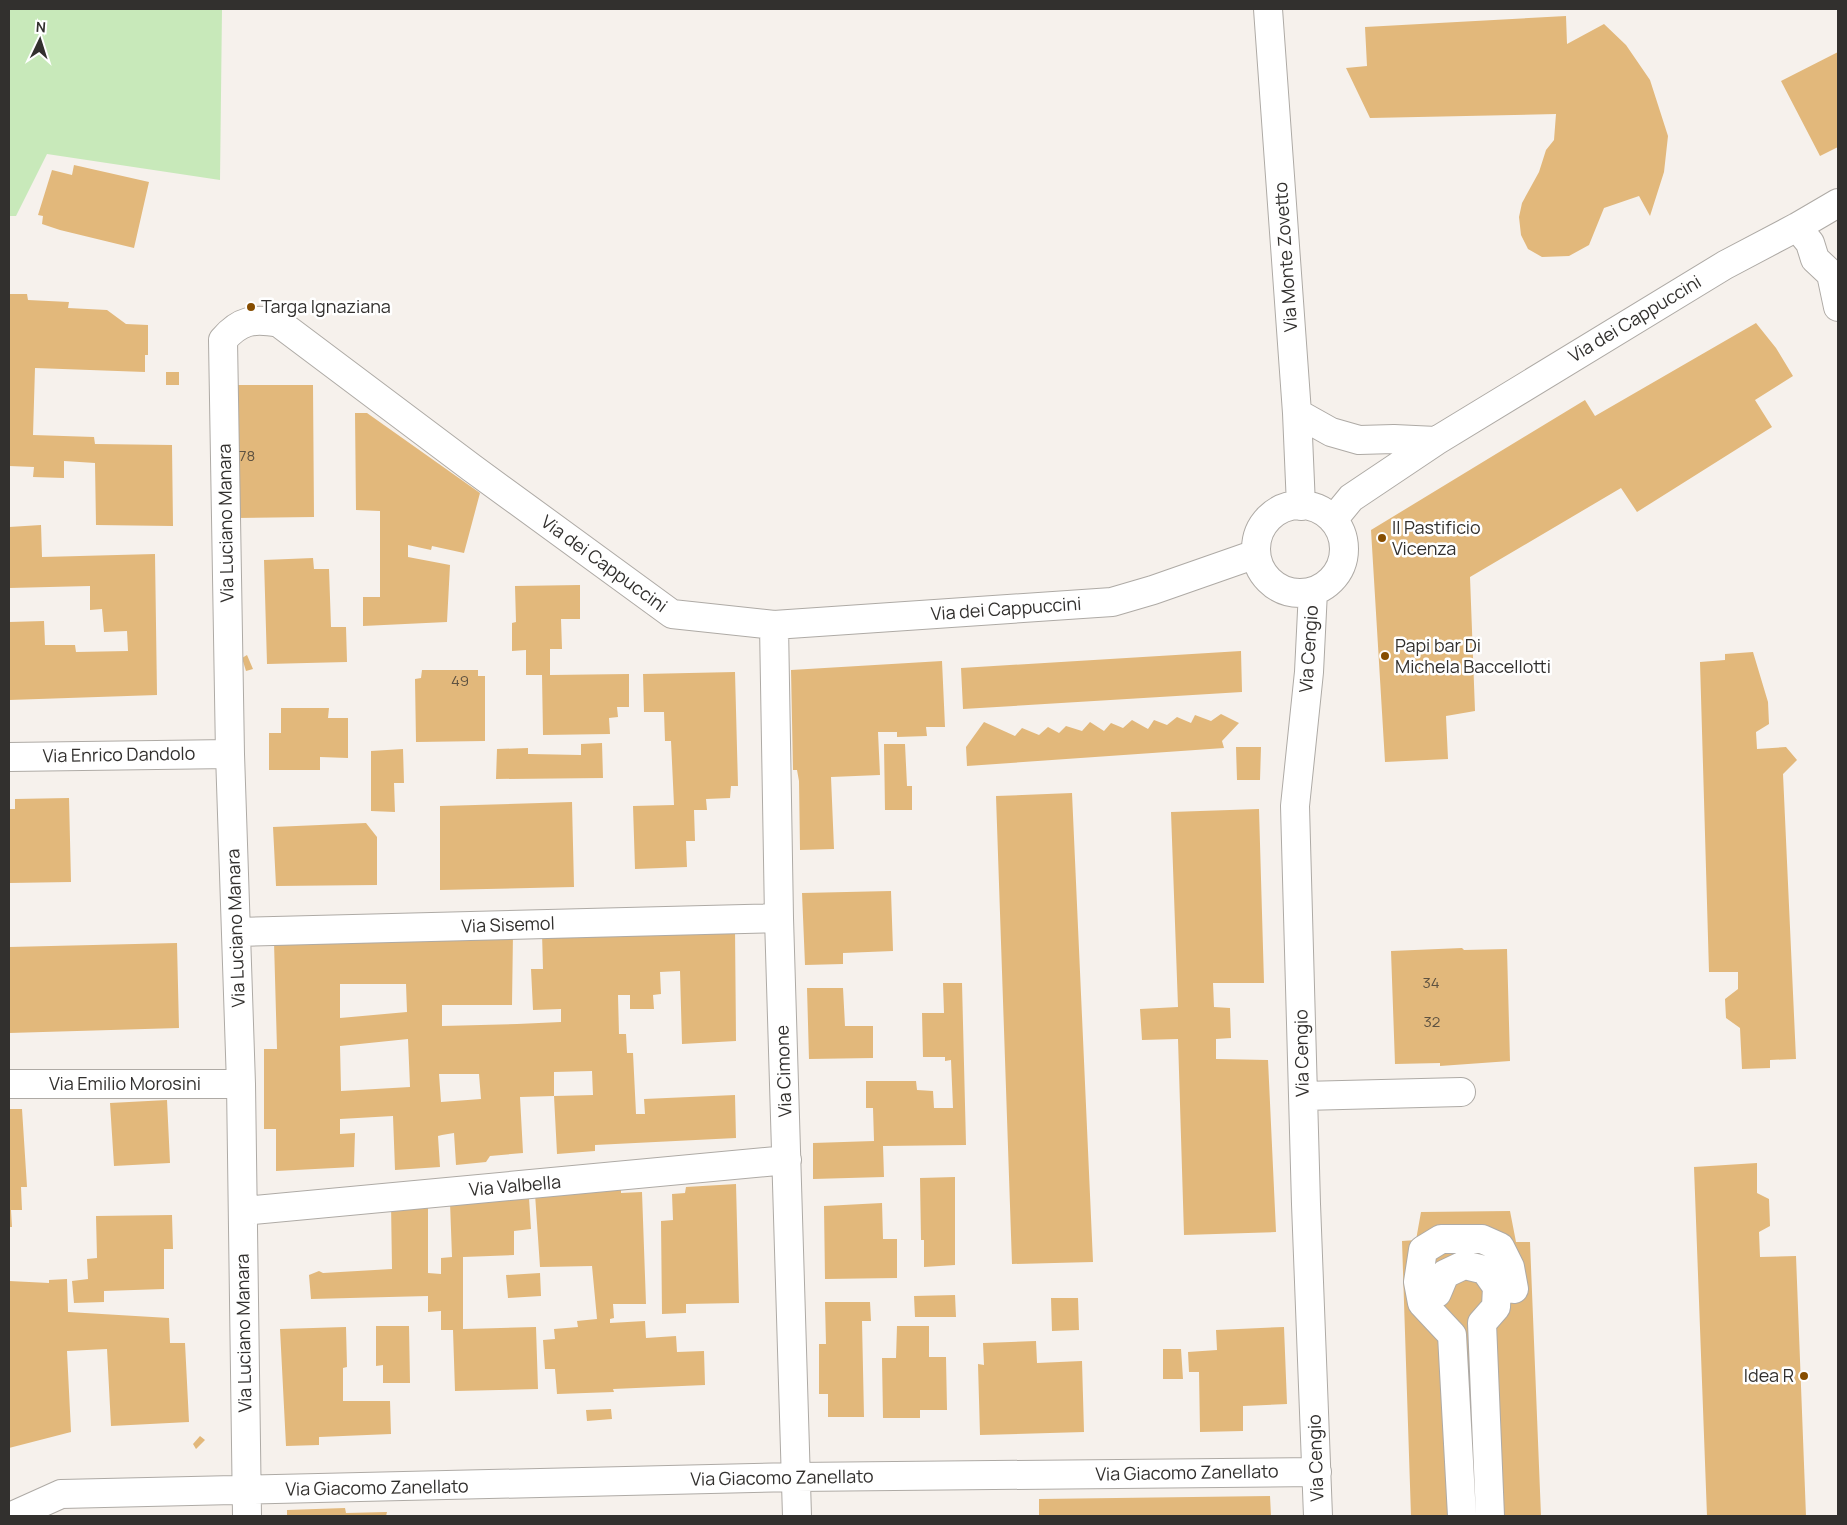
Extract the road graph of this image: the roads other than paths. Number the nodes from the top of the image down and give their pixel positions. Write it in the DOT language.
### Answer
graph roads {
  1 [pos="1268,9"];
  2 [pos="1838,203"];
  3 [pos="1796,227"];
  4 [pos="1838,307"];
  5 [pos="223,340"];
  6 [pos="1297,413"];
  7 [pos="1436,441"];
  8 [pos="1301,506"];
  9 [pos="1333,520"];
  10 [pos="1256,554"];
  11 [pos="1313,591"];
  12 [pos="774,626"];
  13 [pos="230,754"];
  14 [pos="9,757"];
  15 [pos="779,918"];
  16 [pos="237,932"];
  17 [pos="9,1084"];
  18 [pos="241,1084"];
  19 [pos="1461,1092"];
  20 [pos="1303,1096"];
  21 [pos="787,1160"];
  22 [pos="243,1211"];
  23 [pos="1514,1289"];
  24 [pos="1437,1294"];
  25 [pos="1317,1472"];
  26 [pos="796,1477"];
  27 [pos="246,1504"];
  28 [pos="12,1516"];
  29 [pos="796,1516"];
  30 [pos="1318,1516"];
  31 [pos="1462,1516"];
  32 [pos="1490,1516"];
  1 -- 6 [label="street, Via Monte Zovetto"];
  2 -- 3 [label="street, Via dei Cappuccini"];
  3 -- 4 [label="street"];
  3 -- 7 [label="street, Via dei Cappuccini"];
  5 -- 12 [label="street, Via dei Cappuccini"];
  5 -- 13 [label="street, Via Luciano Manara"];
  6 -- 7 [label="street"];
  6 -- 8 [label="street, Via Monte Zovetto"];
  7 -- 9 [label="street, Via dei Cappuccini"];
  8 -- 9 [label="street"];
  8 -- 10 [label="street"];
  9 -- 11 [label="street"];
  10 -- 11 [label="street"];
  10 -- 12 [label="street, Via dei Cappuccini"];
  11 -- 20 [label="street, Via Cengio"];
  12 -- 15 [label="street, Via Cimone"];
  13 -- 14 [label="street, Via Enrico Dandolo"];
  13 -- 16 [label="street, Via Luciano Manara"];
  15 -- 16 [label="street, Via Sisemol"];
  15 -- 21 [label="street, Via Cimone"];
  16 -- 18 [label="street, Via Luciano Manara"];
  17 -- 18 [label="street, Via Emilio Morosini"];
  18 -- 22 [label="street, Via Luciano Manara"];
  19 -- 20 [label="street"];
  20 -- 25 [label="street, Via Cengio"];
  21 -- 22 [label="street, Via Valbella"];
  21 -- 26 [label="street, Via Cimone"];
  22 -- 27 [label="street, Via Luciano Manara"];
  23 -- 31 [label="street"];
  24 -- 32 [label="street"];
  25 -- 26 [label="street, Via Giacomo Zanellato"];
  25 -- 30 [label="street, Via Cengio"];
  26 -- 27 [label="street, Via Giacomo Zanellato"];
  26 -- 29 [label="street, Via Cimone"];
  27 -- 28 [label="street, Via Giacomo Zanellato"];
}
